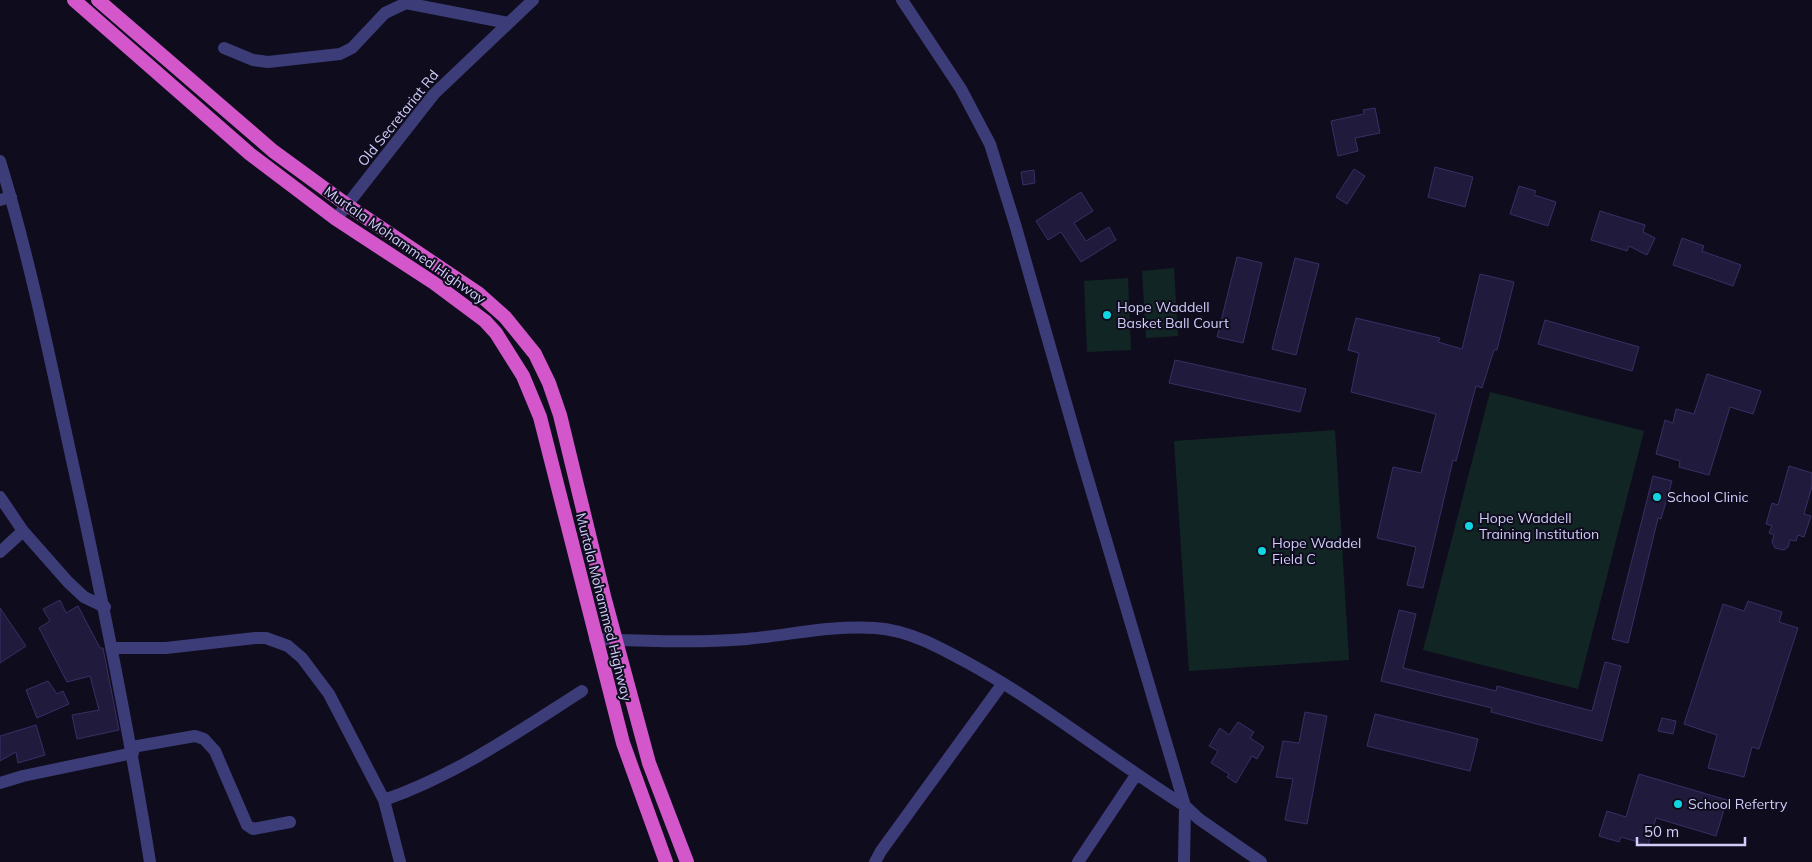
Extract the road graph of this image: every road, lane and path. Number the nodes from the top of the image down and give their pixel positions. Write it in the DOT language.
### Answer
graph roads {
  1 [pos="74,0"];
  2 [pos="98,0"];
  3 [pos="533,0"];
  4 [pos="902,0"];
  5 [pos="508,23"];
  6 [pos="224,48"];
  7 [pos="0,161"];
  8 [pos="5,199"];
  9 [pos="347,205"];
  10 [pos="336,219"];
  11 [pos="0,497"];
  12 [pos="23,531"];
  13 [pos="0,552"];
  14 [pos="105,606"];
  15 [pos="595,639"];
  16 [pos="616,640"];
  17 [pos="113,648"];
  18 [pos="1003,683"];
  19 [pos="582,691"];
  20 [pos="132,750"];
  21 [pos="1136,776"];
  22 [pos="0,783"];
  23 [pos="384,800"];
  24 [pos="1185,806"];
  25 [pos="290,822"];
  26 [pos="150,862"];
  27 [pos="400,862"];
  28 [pos="666,862"];
  29 [pos="688,862"];
  30 [pos="875,862"];
  31 [pos="1078,862"];
  32 [pos="1184,862"];
  33 [pos="1261,862"];
  1 -- 10 [label="highway, Murtala Mohammed Highway"];
  2 -- 9 [label="highway, Murtala Mohammed Highway"];
  3 -- 5 [label="street, Old Secretariat Rd"];
  4 -- 24 [label="street"];
  5 -- 6 [label="street"];
  5 -- 9 [label="street, Old Secretariat Rd"];
  7 -- 8 [label="street"];
  8 -- 14 [label="street"];
  9 -- 10 [label="street, Old Secretariat Rd"];
  9 -- 16 [label="highway, Murtala Mohammed Highway"];
  10 -- 15 [label="highway, Murtala Mohammed Highway"];
  11 -- 12 [label="street"];
  12 -- 13 [label="street"];
  12 -- 14 [label="street"];
  14 -- 17 [label="street"];
  15 -- 16 [label="street"];
  15 -- 28 [label="highway, Murtala Mohammed Highway"];
  16 -- 18 [label="street"];
  16 -- 29 [label="highway, Murtala Mohammed Highway"];
  17 -- 20 [label="street"];
  17 -- 23 [label="street"];
  18 -- 21 [label="street"];
  18 -- 30 [label="street"];
  19 -- 23 [label="street"];
  20 -- 22 [label="street"];
  20 -- 25 [label="street"];
  20 -- 26 [label="street"];
  21 -- 24 [label="street"];
  21 -- 31 [label="street"];
  23 -- 27 [label="street"];
  24 -- 32 [label="street"];
  24 -- 33 [label="street"];
}
